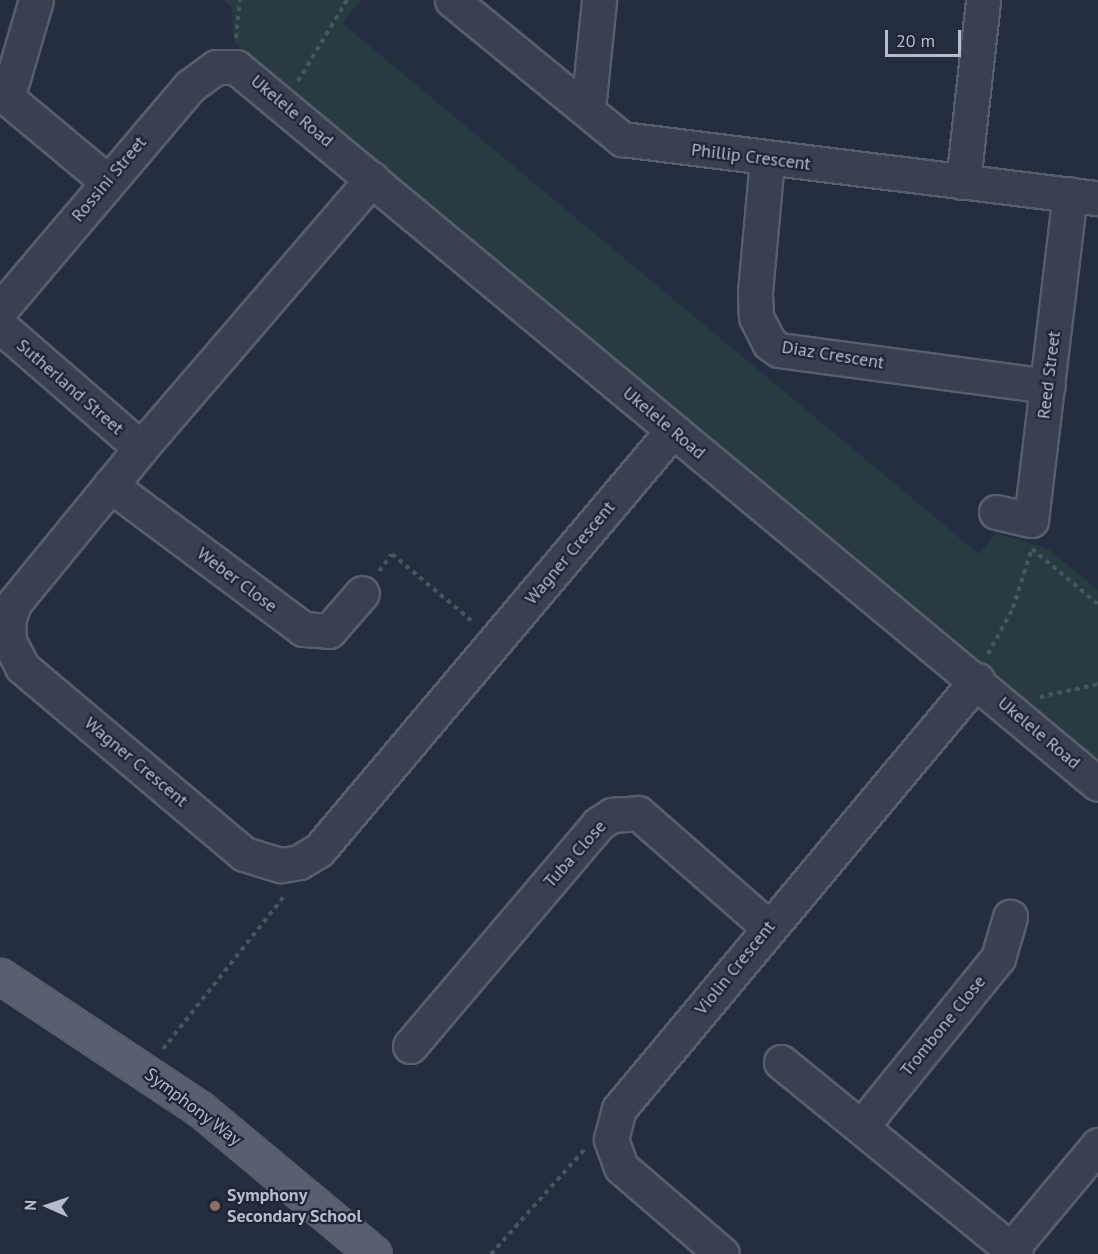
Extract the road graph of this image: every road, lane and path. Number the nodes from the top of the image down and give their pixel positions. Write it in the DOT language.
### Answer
graph roads {
  1 [pos="36,0"];
  2 [pos="240,0"];
  3 [pos="347,0"];
  4 [pos="452,0"];
  5 [pos="599,0"];
  6 [pos="982,0"];
  7 [pos="230,65"];
  8 [pos="4,94"];
  9 [pos="288,107"];
  10 [pos="588,109"];
  11 [pos="767,160"];
  12 [pos="372,179"];
  13 [pos="106,181"];
  14 [pos="963,182"];
  15 [pos="1084,196"];
  16 [pos="0,310"];
  17 [pos="0,326"];
  18 [pos="1048,386"];
  19 [pos="673,430"];
  20 [pos="141,448"];
  21 [pos="110,486"];
  22 [pos="996,512"];
  23 [pos="1032,534"];
  24 [pos="362,592"];
  25 [pos="1098,604"];
  26 [pos="495,643"];
  27 [pos="977,680"];
  28 [pos="1098,684"];
  29 [pos="1021,719"];
  30 [pos="1098,784"];
  31 [pos="290,890"];
  32 [pos="1010,917"];
  33 [pos="768,927"];
  34 [pos="0,976"];
  35 [pos="411,1046"];
  36 [pos="164,1049"];
  37 [pos="782,1062"];
  38 [pos="861,1126"];
  39 [pos="588,1144"];
  40 [pos="1098,1145"];
  41 [pos="1011,1252"];
  42 [pos="374,1254"];
  43 [pos="490,1254"];
  44 [pos="722,1254"];
  1 -- 8 [label="street"];
  2 -- 7 [label="path"];
  3 -- 9 [label="path"];
  4 -- 10 [label="street, Phillip Crescent"];
  5 -- 10 [label="street"];
  6 -- 14 [label="street"];
  7 -- 9 [label="street, Ukelele Road"];
  7 -- 13 [label="street, Rossini Street"];
  8 -- 13 [label="street"];
  9 -- 12 [label="street, Ukelele Road"];
  10 -- 11 [label="street, Phillip Crescent"];
  11 -- 14 [label="street, Phillip Crescent"];
  11 -- 18 [label="street, Diaz Crescent"];
  12 -- 19 [label="street, Ukelele Road"];
  12 -- 20 [label="street, Wagner Crescent"];
  13 -- 16 [label="street, Rossini Street"];
  14 -- 15 [label="street, Phillip Crescent"];
  15 -- 18 [label="street, Reed Street"];
  17 -- 20 [label="street, Sutherland Street"];
  18 -- 23 [label="street, Reed Street"];
  19 -- 26 [label="street, Wagner Crescent"];
  19 -- 27 [label="street, Ukelele Road"];
  20 -- 21 [label="street, Wagner Crescent"];
  21 -- 24 [label="street, Weber Close"];
  21 -- 26 [label="street, Wagner Crescent"];
  22 -- 23 [label="street"];
  23 -- 25 [label="path"];
  23 -- 27 [label="path"];
  24 -- 26 [label="path"];
  27 -- 29 [label="street, Ukelele Road"];
  27 -- 33 [label="street, Violin Crescent"];
  28 -- 29 [label="path"];
  29 -- 30 [label="street, Ukelele Road"];
  31 -- 36 [label="path"];
  32 -- 38 [label="street, Trombone Close"];
  33 -- 35 [label="street, Tuba Close"];
  33 -- 44 [label="street, Violin Crescent"];
  34 -- 42 [label="main road, Symphony Way"];
  37 -- 38 [label="street"];
  38 -- 41 [label="street"];
  39 -- 43 [label="path"];
  40 -- 41 [label="street"];
}
